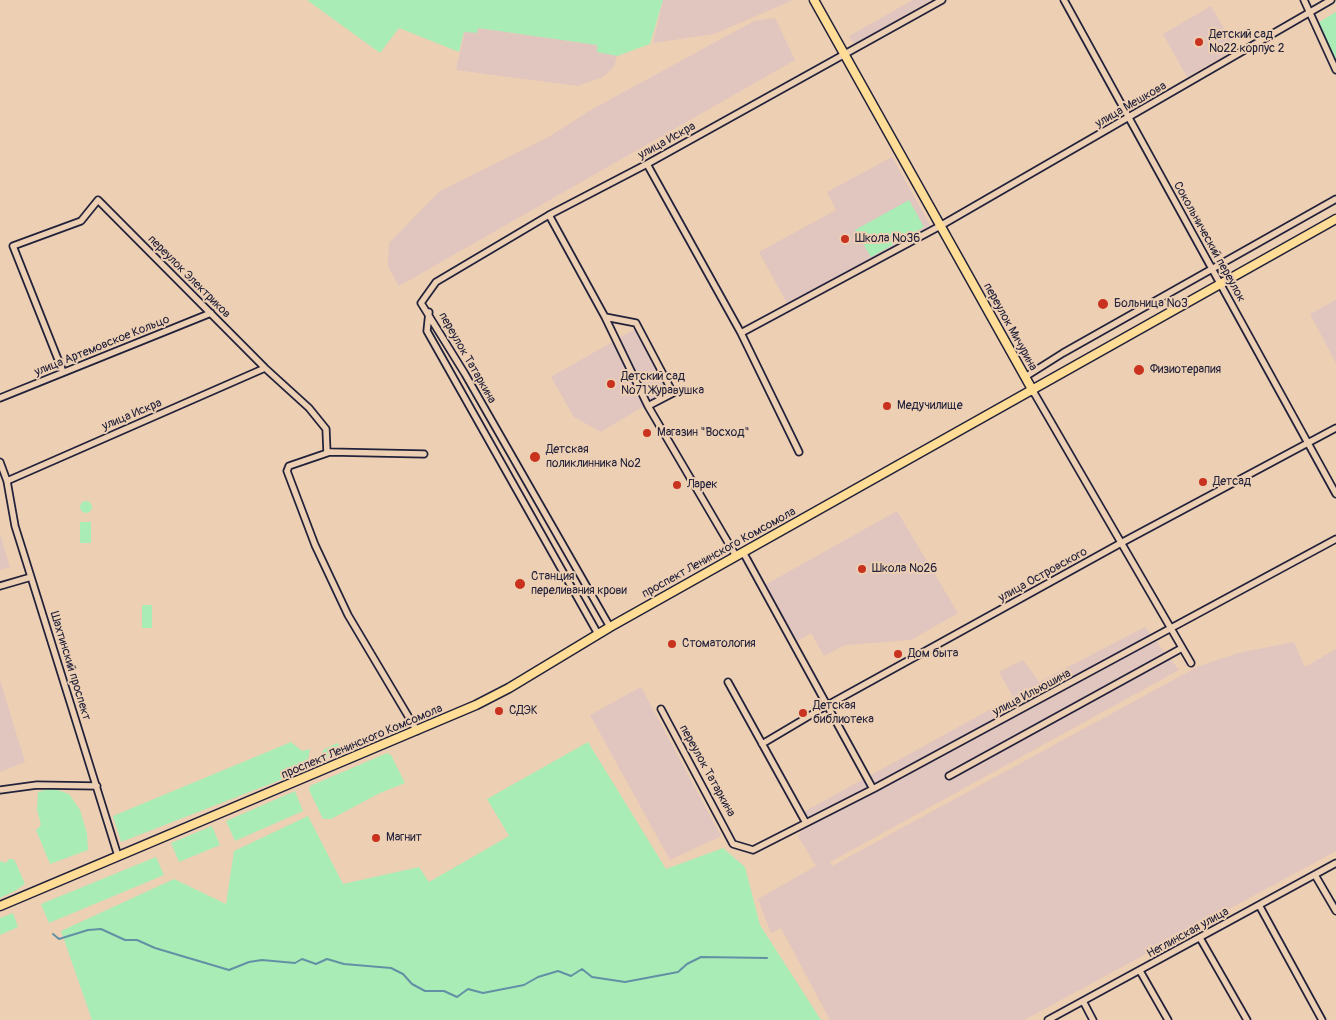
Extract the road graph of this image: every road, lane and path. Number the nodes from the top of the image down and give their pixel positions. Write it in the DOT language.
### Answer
graph roads {
  1 [pos="814,0"];
  2 [pos="942,0"];
  3 [pos="1064,0"];
  4 [pos="1304,0"];
  5 [pos="1331,0"];
  6 [pos="1311,12"];
  7 [pos="844,53"];
  8 [pos="1336,70"];
  9 [pos="1130,118"];
  10 [pos="647,164"];
  11 [pos="1336,198"];
  12 [pos="549,215"];
  13 [pos="1336,219"];
  14 [pos="940,226"];
  15 [pos="1212,270"];
  16 [pos="1220,285"];
  17 [pos="428,312"];
  18 [pos="211,313"];
  19 [pos="605,317"];
  20 [pos="741,333"];
  21 [pos="265,368"];
  22 [pos="63,372"];
  23 [pos="1025,377"];
  24 [pos="1033,391"];
  25 [pos="0,398"];
  26 [pos="648,406"];
  27 [pos="1336,428"];
  28 [pos="1308,444"];
  29 [pos="799,452"];
  30 [pos="327,453"];
  31 [pos="424,454"];
  32 [pos="0,462"];
  33 [pos="7,481"];
  34 [pos="1336,494"];
  35 [pos="1336,539"];
  36 [pos="1122,543"];
  37 [pos="740,554"];
  38 [pos="31,577"];
  39 [pos="0,586"];
  40 [pos="610,628"];
  41 [pos="1172,629"];
  42 [pos="598,634"];
  43 [pos="1182,648"];
  44 [pos="1191,663"];
  45 [pos="728,682"];
  46 [pos="826,706"];
  47 [pos="661,709"];
  48 [pos="417,731"];
  49 [pos="762,744"];
  50 [pos="949,776"];
  51 [pos="96,786"];
  52 [pos="873,789"];
  53 [pos="0,790"];
  54 [pos="806,823"];
  55 [pos="733,844"];
  56 [pos="118,856"];
  57 [pos="1336,863"];
  58 [pos="1315,875"];
  59 [pos="1259,905"];
  60 [pos="0,906"];
  61 [pos="1336,911"];
  62 [pos="1200,938"];
  63 [pos="1140,971"];
  64 [pos="1083,1001"];
  65 [pos="1048,1020"];
  66 [pos="1093,1020"];
  67 [pos="1168,1020"];
  68 [pos="1247,1020"];
  69 [pos="1322,1020"];
  1 -- 7 [label="main road, переулок Мичурина"];
  2 -- 7 [label="street, улица Искра"];
  3 -- 9 [label="street, Сокольнический переулок"];
  4 -- 6 [label="street"];
  5 -- 6 [label="street, улица Мешкова"];
  6 -- 8 [label="street"];
  6 -- 9 [label="street, улица Мешкова"];
  7 -- 10 [label="street, улица Искра"];
  7 -- 14 [label="main road, переулок Мичурина"];
  9 -- 14 [label="street, улица Мешкова"];
  9 -- 15 [label="street, Сокольнический переулок"];
  10 -- 12 [label="street, улица Искра"];
  10 -- 20 [label="street"];
  11 -- 15 [label="street"];
  12 -- 17 [label="street, улица Искра"];
  12 -- 19 [label="street"];
  13 -- 16 [label="main road, проспект Ленинского Комсомола"];
  14 -- 20 [label="street, улица Мешкова"];
  14 -- 23 [label="main road, переулок Мичурина"];
  15 -- 16 [label="street, Сокольнический переулок"];
  15 -- 23 [label="street"];
  16 -- 24 [label="main road, проспект Ленинского Комсомола"];
  16 -- 28 [label="street, Сокольнический переулок"];
  17 -- 40 [label="street, переулок Татаркина"];
  17 -- 42 [label="street, переулок Татаркина"];
  18 -- 21 [label="street, переулок Электриков"];
  18 -- 22 [label="street, улица Артемовское Кольцо"];
  18 -- 22 [label="street, переулок Электриков"];
  19 -- 26 [label="street"];
  19 -- 26 [label="street"];
  20 -- 29 [label="street"];
  21 -- 30 [label="street, переулок Электриков"];
  21 -- 33 [label="street, улица Искра"];
  22 -- 25 [label="street, улица Артемовское Кольцо"];
  23 -- 24 [label="main road, переулок Мичурина"];
  24 -- 36 [label="street, переулок Мичурина"];
  24 -- 37 [label="main road, проспект Ленинского Комсомола"];
  26 -- 37 [label="street"];
  27 -- 28 [label="street, улица Островского"];
  28 -- 34 [label="street, Сокольнический переулок"];
  28 -- 36 [label="street, улица Островского"];
  30 -- 31 [label="street"];
  30 -- 48 [label="street"];
  32 -- 33 [label="street, Шахтинский проспект"];
  33 -- 38 [label="street, Шахтинский проспект"];
  35 -- 41 [label="street, улица Ильюшина"];
  36 -- 41 [label="street, переулок Мичурина"];
  36 -- 46 [label="street, улица Островского"];
  37 -- 40 [label="main road, проспект Ленинского Комсомола"];
  37 -- 46 [label="street"];
  38 -- 39 [label="street"];
  38 -- 51 [label="street, Шахтинский проспект"];
  40 -- 42 [label="main road, проспект Ленинского Комсомола"];
  41 -- 43 [label="street, переулок Мичурина"];
  41 -- 52 [label="street, улица Ильюшина"];
  42 -- 48 [label="main road, проспект Ленинского Комсомола"];
  43 -- 44 [label="street, переулок Мичурина"];
  43 -- 50 [label="street"];
  45 -- 49 [label="street"];
  46 -- 49 [label="street, улица Островского"];
  46 -- 52 [label="street"];
  47 -- 55 [label="street, переулок Татаркина"];
  48 -- 56 [label="main road, проспект Ленинского Комсомола"];
  49 -- 54 [label="street"];
  51 -- 53 [label="street"];
  51 -- 56 [label="street, Шахтинский проспект"];
  52 -- 54 [label="street, улица Ильюшина"];
  54 -- 55 [label="street, улица Ильюшина"];
  56 -- 60 [label="main road, проспект Ленинского Комсомола"];
  57 -- 58 [label="street, Неглинская улица"];
  58 -- 59 [label="street, Неглинская улица"];
  58 -- 61 [label="street"];
  59 -- 62 [label="street, Неглинская улица"];
  59 -- 69 [label="street"];
  62 -- 63 [label="street, Неглинская улица"];
  62 -- 68 [label="street"];
  63 -- 64 [label="street, Неглинская улица"];
  63 -- 67 [label="street"];
  64 -- 65 [label="street, Неглинская улица"];
  64 -- 66 [label="street"];
}
